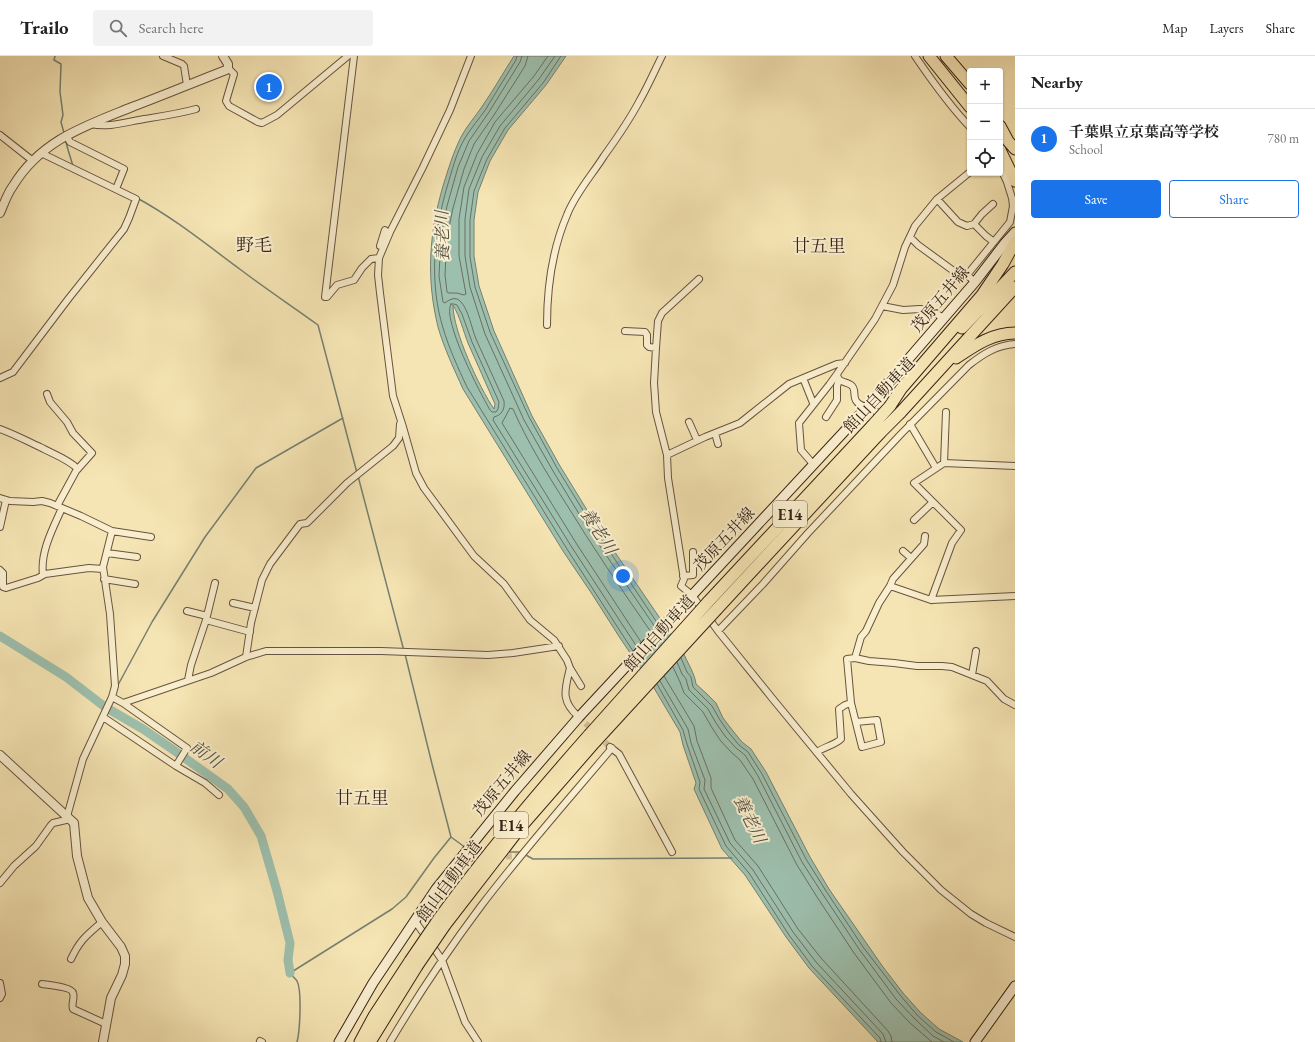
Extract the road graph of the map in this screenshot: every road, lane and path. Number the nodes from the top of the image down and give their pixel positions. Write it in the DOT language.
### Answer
graph roads {
  1 [pos="163,56"];
  2 [pos="223,56"];
  3 [pos="348,56"];
  4 [pos="354,56"];
  5 [pos="470,56"];
  6 [pos="662,56"];
  7 [pos="915,56"];
  8 [pos="929,56"];
  9 [pos="946,56"];
  10 [pos="228,68"];
  11 [pos="967,80"];
  12 [pos="187,85"];
  13 [pos="968,104"];
  14 [pos="196,109"];
  15 [pos="90,124"];
  16 [pos="967,124"];
  17 [pos="1003,127"];
  18 [pos="1003,131"];
  19 [pos="0,135"];
  20 [pos="66,135"];
  21 [pos="1015,137"];
  22 [pos="1003,143"];
  23 [pos="1015,149"];
  24 [pos="41,153"];
  25 [pos="1003,156"];
  26 [pos="604,157"];
  27 [pos="1015,157"];
  28 [pos="611,160"];
  29 [pos="33,161"];
  30 [pos="967,174"];
  31 [pos="1003,174"];
  32 [pos="1015,181"];
  33 [pos="116,188"];
  34 [pos="937,199"];
  35 [pos="993,204"];
  36 [pos="0,213"];
  37 [pos="974,224"];
  38 [pos="385,230"];
  39 [pos="1015,232"];
  40 [pos="910,237"];
  41 [pos="994,242"];
  42 [pos="1015,243"];
  43 [pos="373,258"];
  44 [pos="1015,272"];
  45 [pos="967,275"];
  46 [pos="699,279"];
  47 [pos="975,282"];
  48 [pos="1015,287"];
  49 [pos="882,306"];
  50 [pos="944,318"];
  51 [pos="547,325"];
  52 [pos="625,331"];
  53 [pos="1015,333"];
  54 [pos="1015,344"];
  55 [pos="656,348"];
  56 [pos="946,362"];
  57 [pos="845,363"];
  58 [pos="838,377"];
  59 [pos="0,378"];
  60 [pos="803,378"];
  61 [pos="47,394"];
  62 [pos="814,403"];
  63 [pos="890,406"];
  64 [pos="866,407"];
  65 [pos="946,412"];
  66 [pos="826,417"];
  67 [pos="400,420"];
  68 [pos="689,422"];
  69 [pos="910,424"];
  70 [pos="0,429"];
  71 [pos="876,429"];
  72 [pos="715,433"];
  73 [pos="901,434"];
  74 [pos="696,440"];
  75 [pos="718,444"];
  76 [pos="667,454"];
  77 [pos="944,463"];
  78 [pos="813,464"];
  79 [pos="1015,466"];
  80 [pos="936,468"];
  81 [pos="78,469"];
  82 [pos="3,499"];
  83 [pos="933,502"];
  84 [pos="59,507"];
  85 [pos="914,520"];
  86 [pos="0,527"];
  87 [pos="112,531"];
  88 [pos="925,536"];
  89 [pos="151,537"];
  90 [pos="904,550"];
  91 [pos="693,552"];
  92 [pos="107,553"];
  93 [pos="137,557"];
  94 [pos="912,558"];
  95 [pos="103,568"];
  96 [pos="0,570"];
  97 [pos="43,575"];
  98 [pos="683,576"];
  99 [pos="104,579"];
  100 [pos="215,583"];
  101 [pos="135,584"];
  102 [pos="890,586"];
  103 [pos="692,595"];
  104 [pos="1015,596"];
  105 [pos="931,600"];
  106 [pos="233,603"];
  107 [pos="255,608"];
  108 [pos="187,611"];
  109 [pos="206,618"];
  110 [pos="718,631"];
  111 [pos="250,632"];
  112 [pos="559,646"];
  113 [pos="976,651"];
  114 [pos="246,657"];
  115 [pos="855,658"];
  116 [pos="570,668"];
  117 [pos="972,675"];
  118 [pos="188,680"];
  119 [pos="581,686"];
  120 [pos="112,696"];
  121 [pos="123,703"];
  122 [pos="851,703"];
  123 [pos="1015,705"];
  124 [pos="103,717"];
  125 [pos="578,717"];
  126 [pos="856,722"];
  127 [pos="817,752"];
  128 [pos="0,755"];
  129 [pos="177,764"];
  130 [pos="220,795"];
  131 [pos="67,816"];
  132 [pos="672,852"];
  133 [pos="0,883"];
  134 [pos="415,921"];
  135 [pos="102,922"];
  136 [pos="1015,937"];
  137 [pos="72,959"];
  138 [pos="442,960"];
  139 [pos="413,963"];
  140 [pos="0,983"];
  141 [pos="42,984"];
  142 [pos="1015,986"];
  143 [pos="0,998"];
  144 [pos="106,1024"];
  145 [pos="103,1042"];
  146 [pos="339,1042"];
  147 [pos="360,1042"];
  148 [pos="370,1042"];
  149 [pos="390,1042"];
  150 [pos="478,1042"];
  151 [pos="975,1042"];
  1 -- 12 [label="street"];
  2 -- 10 [label="street"];
  3 -- 10 [label="street"];
  4 -- 43 [label="street"];
  5 -- 43 [label="street"];
  6 -- 26 [label="street"];
  7 -- 16 [label="street"];
  8 -- 13 [label="highway"];
  9 -- 11 [label="highway"];
  10 -- 12 [label="street"];
  12 -- 15 [label="street"];
  14 -- 15 [label="street"];
  15 -- 20 [label="street"];
  17 -- 21 [label="highway"];
  18 -- 23 [label="highway"];
  19 -- 29 [label="street"];
  20 -- 24 [label="street"];
  20 -- 33 [label="street"];
  22 -- 27 [label="highway"];
  24 -- 29 [label="street"];
  24 -- 33 [label="street"];
  25 -- 32 [label="highway"];
  26 -- 28 [label="street"];
  26 -- 51 [label="street"];
  29 -- 36 [label="street"];
  30 -- 34 [label="street"];
  31 -- 41 [label="street"];
  33 -- 59 [label="street"];
  34 -- 37 [label="street"];
  34 -- 40 [label="street"];
  35 -- 37 [label="street"];
  37 -- 41 [label="street"];
  38 -- 43 [label="street"];
  39 -- 47 [label="main road, 茂原五井線"];
  40 -- 45 [label="street"];
  40 -- 49 [label="street"];
  41 -- 45 [label="street"];
  42 -- 63 [label="highway"];
  43 -- 67 [label="street"];
  44 -- 63 [label="highway, 館山自動車道 / E14"];
  45 -- 47 [label="street"];
  46 -- 55 [label="street"];
  47 -- 50 [label="main road, 茂原五井線"];
  48 -- 56 [label="highway, 館山自動車道 / E14"];
  49 -- 50 [label="street"];
  49 -- 57 [label="street"];
  50 -- 64 [label="main road, 茂原五井線"];
  52 -- 55 [label="street"];
  53 -- 56 [label="highway"];
  54 -- 69 [label="street"];
  55 -- 76 [label="street"];
  56 -- 71 [label="highway, 館山自動車道 / E14, bridge"];
  57 -- 58 [label="street"];
  57 -- 60 [label="street"];
  58 -- 62 [label="street"];
  58 -- 64 [label="street"];
  58 -- 66 [label="street"];
  60 -- 62 [label="street"];
  60 -- 72 [label="street"];
  61 -- 81 [label="street"];
  62 -- 78 [label="street"];
  63 -- 71 [label="highway, 館山自動車道 / E14, bridge"];
  64 -- 73 [label="street"];
  64 -- 78 [label="main road, 茂原五井線"];
  65 -- 77 [label="street"];
  67 -- 107 [label="street"];
  67 -- 112 [label="street"];
  68 -- 74 [label="street"];
  69 -- 73 [label="street"];
  69 -- 80 [label="street"];
  70 -- 81 [label="street"];
  71 -- 139 [label="highway, 館山自動車道 / E14, bridge"];
  72 -- 74 [label="street"];
  72 -- 75 [label="street"];
  73 -- 110 [label="street"];
  74 -- 76 [label="street"];
  76 -- 98 [label="street"];
  77 -- 79 [label="street"];
  77 -- 80 [label="street"];
  78 -- 103 [label="main road, 茂原五井線"];
  80 -- 83 [label="street"];
  81 -- 84 [label="street"];
  82 -- 84 [label="street"];
  82 -- 86 [label="street"];
  83 -- 85 [label="street"];
  83 -- 105 [label="street"];
  84 -- 87 [label="street"];
  84 -- 97 [label="street"];
  87 -- 89 [label="street"];
  87 -- 92 [label="street"];
  88 -- 94 [label="street"];
  90 -- 94 [label="street"];
  91 -- 98 [label="street"];
  92 -- 93 [label="street"];
  92 -- 95 [label="street"];
  94 -- 102 [label="street"];
  95 -- 97 [label="street"];
  95 -- 99 [label="street"];
  96 -- 97 [label="street"];
  98 -- 103 [label="street"];
  99 -- 101 [label="street"];
  99 -- 120 [label="street"];
  100 -- 109 [label="street"];
  102 -- 105 [label="street"];
  102 -- 115 [label="street"];
  103 -- 110 [label="street"];
  103 -- 125 [label="main road, 茂原五井線"];
  104 -- 105 [label="street"];
  106 -- 107 [label="street"];
  107 -- 111 [label="street"];
  108 -- 109 [label="street"];
  109 -- 111 [label="street"];
  109 -- 118 [label="street"];
  110 -- 127 [label="street"];
  111 -- 114 [label="street"];
  112 -- 114 [label="street"];
  112 -- 116 [label="street"];
  113 -- 117 [label="street"];
  114 -- 118 [label="street"];
  115 -- 117 [label="street"];
  115 -- 122 [label="street"];
  116 -- 119 [label="street"];
  116 -- 125 [label="street"];
  117 -- 123 [label="street"];
  118 -- 121 [label="street"];
  120 -- 121 [label="street"];
  120 -- 124 [label="street"];
  121 -- 129 [label="street"];
  122 -- 126 [label="street"];
  122 -- 127 [label="street"];
  124 -- 130 [label="street"];
  124 -- 131 [label="street"];
  125 -- 134 [label="main road, 茂原五井線"];
  126 -- 126 [label="street"];
  127 -- 136 [label="street"];
  128 -- 131 [label="street"];
  131 -- 133 [label="street"];
  131 -- 135 [label="street"];
  132 -- 138 [label="street"];
  134 -- 138 [label="street"];
  134 -- 146 [label="main road, 茂原五井線"];
  135 -- 137 [label="street"];
  135 -- 144 [label="street"];
  138 -- 149 [label="street"];
  138 -- 150 [label="street"];
  139 -- 147 [label="highway, 館山自動車道 / E14"];
  139 -- 148 [label="highway, 館山自動車道 / E14"];
  140 -- 143 [label="street"];
  141 -- 144 [label="street"];
  142 -- 151 [label="main road"];
  144 -- 145 [label="street"];
}
